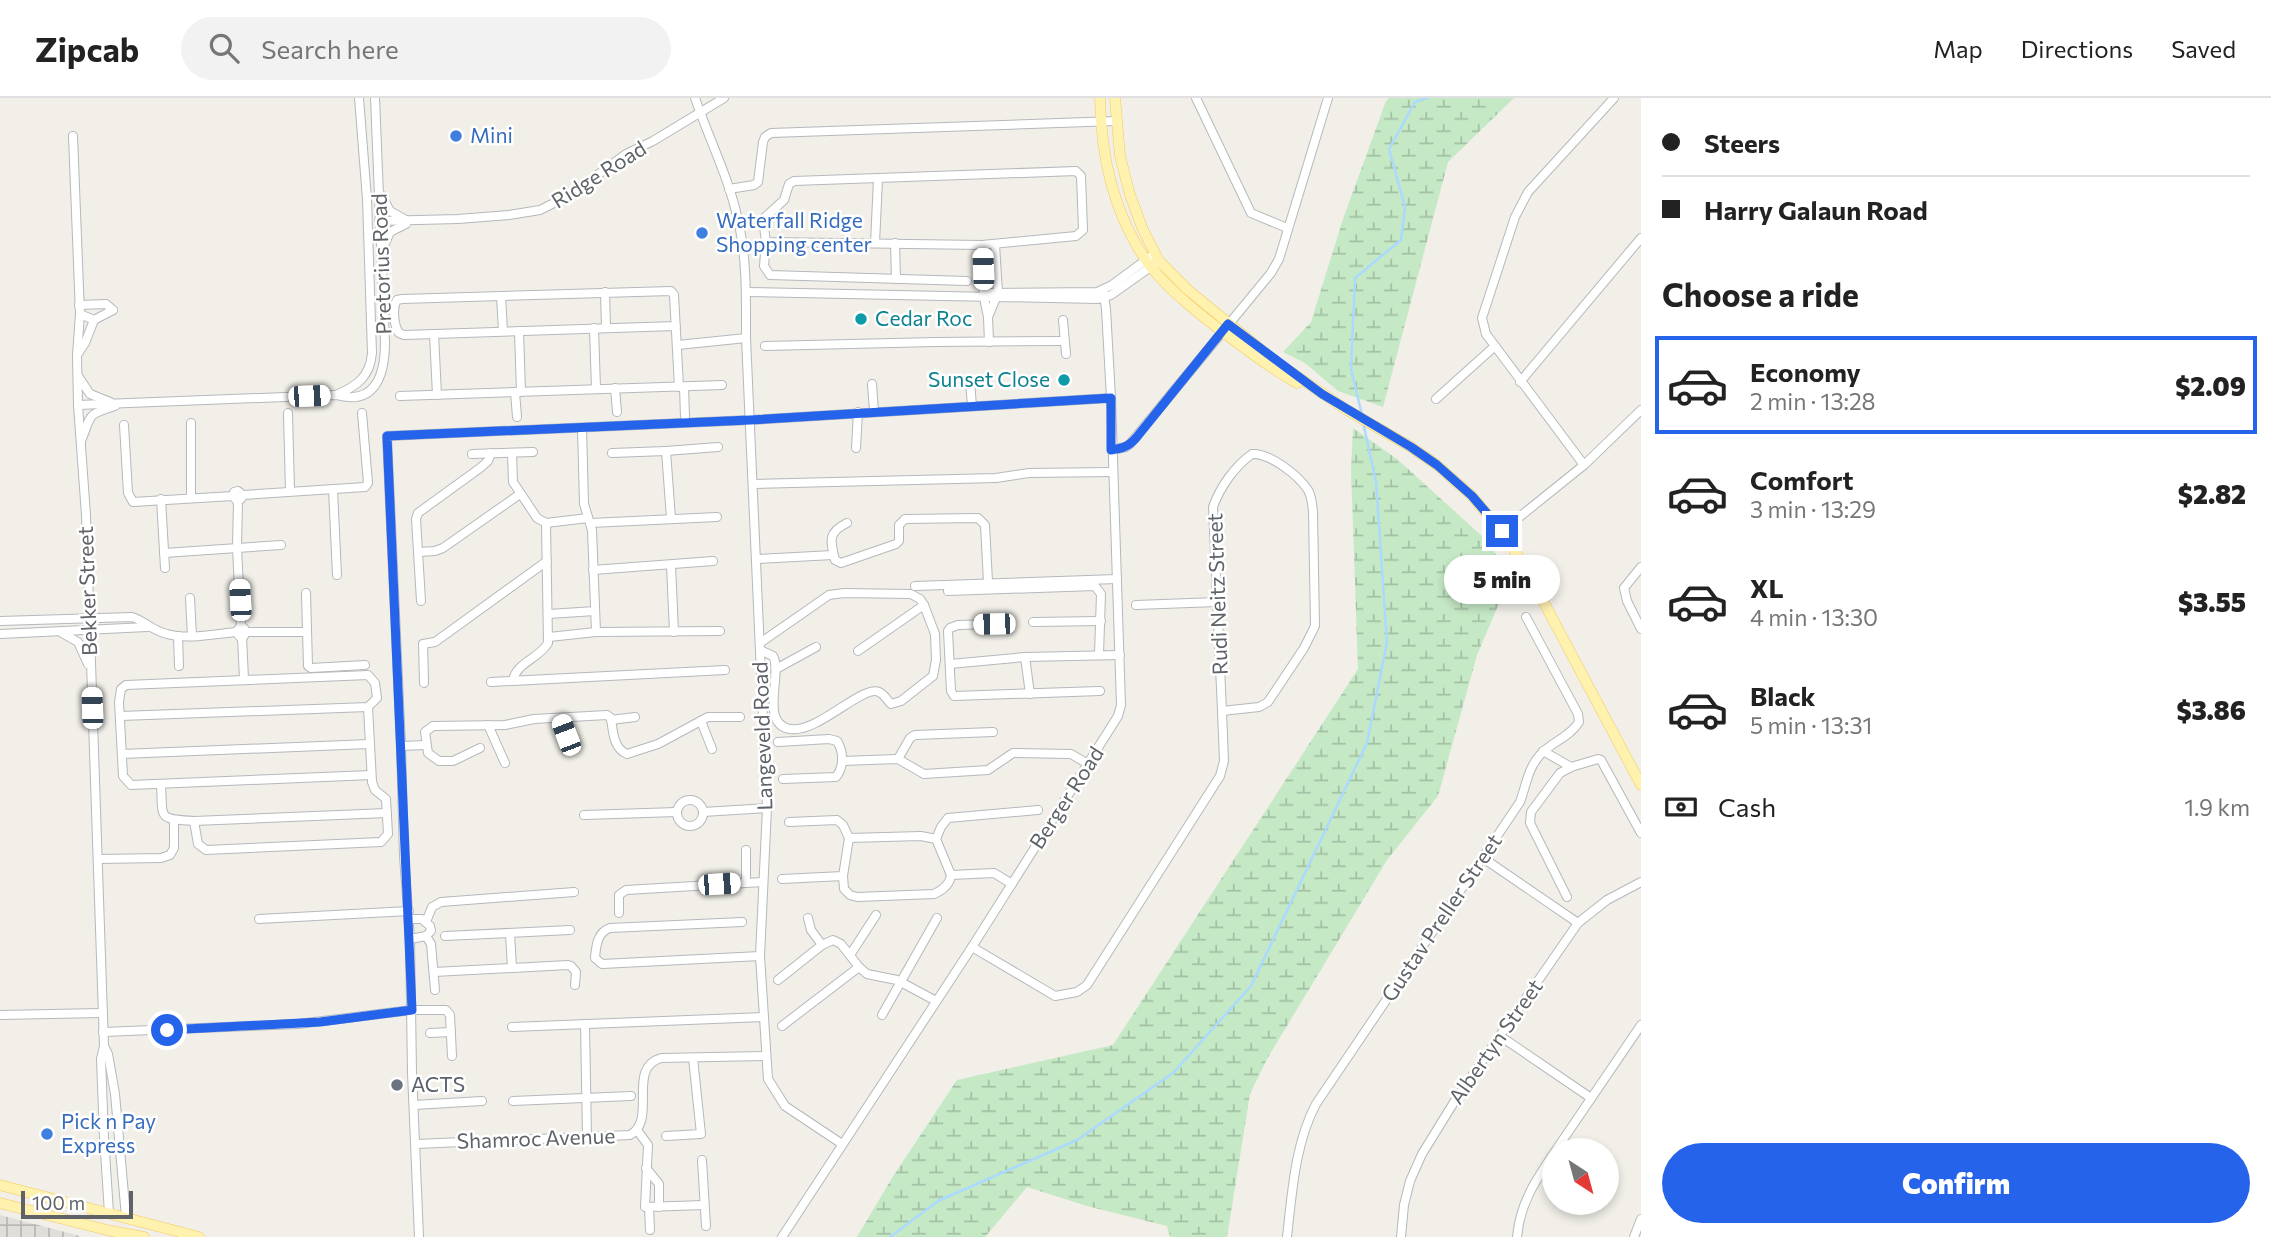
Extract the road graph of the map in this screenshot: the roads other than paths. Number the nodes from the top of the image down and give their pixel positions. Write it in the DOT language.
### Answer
graph roads {
  1 [pos="359,98"];
  2 [pos="375,98"];
  3 [pos="695,98"];
  4 [pos="724,98"];
  5 [pos="1100,98"];
  6 [pos="1115,98"];
  7 [pos="1196,98"];
  8 [pos="1328,98"];
  9 [pos="1614,98"];
  10 [pos="700,112"];
  11 [pos="1100,120"];
  12 [pos="1116,121"];
  13 [pos="73,136"];
  14 [pos="878,178"];
  15 [pos="729,189"];
  16 [pos="380,192"];
  17 [pos="379,221"];
  18 [pos="411,221"];
  19 [pos="1287,228"];
  20 [pos="1641,238"];
  21 [pos="766,242"];
  22 [pos="875,243"];
  23 [pos="895,243"];
  24 [pos="995,244"];
  25 [pos="982,245"];
  26 [pos="381,252"];
  27 [pos="370,259"];
  28 [pos="1153,260"];
  29 [pos="897,279"];
  30 [pos="967,281"];
  31 [pos="605,292"];
  32 [pos="746,292"];
  33 [pos="1104,293"];
  34 [pos="501,296"];
  35 [pos="982,296"];
  36 [pos="997,296"];
  37 [pos="80,310"];
  38 [pos="988,317"];
  39 [pos="94,320"];
  40 [pos="1063,320"];
  41 [pos="676,326"];
  42 [pos="606,327"];
  43 [pos="594,328"];
  44 [pos="1225,328"];
  45 [pos="503,331"];
  46 [pos="519,331"];
  47 [pos="434,334"];
  48 [pos="746,338"];
  49 [pos="1064,341"];
  50 [pos="989,342"];
  51 [pos="678,345"];
  52 [pos="765,346"];
  53 [pos="1495,346"];
  54 [pos="1066,354"];
  55 [pos="77,355"];
  56 [pos="78,376"];
  57 [pos="970,381"];
  58 [pos="1520,382"];
  59 [pos="722,384"];
  60 [pos="872,384"];
  61 [pos="682,387"];
  62 [pos="615,388"];
  63 [pos="596,389"];
  64 [pos="518,392"];
  65 [pos="336,395"];
  66 [pos="437,395"];
  67 [pos="400,396"];
  68 [pos="1111,398"];
  69 [pos="1436,400"];
  70 [pos="117,403"];
  71 [pos="78,405"];
  72 [pos="972,405"];
  73 [pos="1641,410"];
  74 [pos="874,411"];
  75 [pos="617,412"];
  76 [pos="858,412"];
  77 [pos="288,413"];
  78 [pos="362,413"];
  79 [pos="685,416"];
  80 [pos="517,417"];
  81 [pos="750,420"];
  82 [pos="191,424"];
  83 [pos="124,425"];
  84 [pos="582,428"];
  85 [pos="80,443"];
  86 [pos="718,447"];
  87 [pos="856,448"];
  88 [pos="1111,450"];
  89 [pos="666,451"];
  90 [pos="533,452"];
  91 [pos="491,453"];
  92 [pos="512,453"];
  93 [pos="612,453"];
  94 [pos="472,454"];
  95 [pos="1584,465"];
  96 [pos="1112,472"];
  97 [pos="754,484"];
  98 [pos="333,489"];
  99 [pos="290,491"];
  100 [pos="520,494"];
  101 [pos="191,498"];
  102 [pos="238,498"];
  103 [pos="161,499"];
  104 [pos="717,517"];
  105 [pos="671,518"];
  106 [pos="589,521"];
  107 [pos="547,523"];
  108 [pos="847,523"];
  109 [pos="1502,531"];
  110 [pos="281,545"];
  111 [pos="237,548"];
  112 [pos="419,552"];
  113 [pos="164,554"];
  114 [pos="833,555"];
  115 [pos="757,559"];
  116 [pos="547,561"];
  117 [pos="713,561"];
  118 [pos="671,565"];
  119 [pos="1641,567"];
  120 [pos="165,568"];
  121 [pos="593,570"];
  122 [pos="337,575"];
  123 [pos="1117,579"];
  124 [pos="988,582"];
  125 [pos="915,586"];
  126 [pos="948,591"];
  127 [pos="306,593"];
  128 [pos="190,598"];
  129 [pos="421,601"];
  130 [pos="1217,602"];
  131 [pos="924,605"];
  132 [pos="1136,605"];
  133 [pos="595,611"];
  134 [pos="549,614"];
  135 [pos="1526,617"];
  136 [pos="89,618"];
  137 [pos="0,621"];
  138 [pos="1101,621"];
  139 [pos="1033,622"];
  140 [pos="994,624"];
  141 [pos="147,627"];
  142 [pos="1641,629"];
  143 [pos="89,630"];
  144 [pos="720,631"];
  145 [pos="57,632"];
  146 [pos="241,632"];
  147 [pos="306,632"];
  148 [pos="596,632"];
  149 [pos="674,632"];
  150 [pos="0,634"];
  151 [pos="178,636"];
  152 [pos="192,636"];
  153 [pos="549,637"];
  154 [pos="760,646"];
  155 [pos="816,647"];
  156 [pos="858,651"];
  157 [pos="1099,654"];
  158 [pos="1120,655"];
  159 [pos="1025,657"];
  160 [pos="950,664"];
  161 [pos="365,665"];
  162 [pos="179,666"];
  163 [pos="776,669"];
  164 [pos="725,670"];
  165 [pos="91,674"];
  166 [pos="244,679"];
  167 [pos="513,680"];
  168 [pos="491,682"];
  169 [pos="424,683"];
  170 [pos="1100,691"];
  171 [pos="1030,694"];
  172 [pos="368,707"];
  173 [pos="1222,711"];
  174 [pos="121,716"];
  175 [pos="635,717"];
  176 [pos="740,717"];
  177 [pos="560,718"];
  178 [pos="611,720"];
  179 [pos="701,721"];
  180 [pos="488,725"];
  181 [pos="993,732"];
  182 [pos="566,735"];
  183 [pos="778,742"];
  184 [pos="369,744"];
  185 [pos="426,745"];
  186 [pos="401,746"];
  187 [pos="480,748"];
  188 [pos="712,749"];
  189 [pos="1543,751"];
  190 [pos="122,754"];
  191 [pos="898,759"];
  192 [pos="842,761"];
  193 [pos="505,763"];
  194 [pos="1088,764"];
  195 [pos="1571,767"];
  196 [pos="371,775"];
  197 [pos="783,779"];
  198 [pos="161,784"];
  199 [pos="1641,785"];
  200 [pos="766,808"];
  201 [pos="1038,810"];
  202 [pos="703,812"];
  203 [pos="387,813"];
  204 [pos="677,813"];
  205 [pos="584,815"];
  206 [pos="174,820"];
  207 [pos="194,821"];
  208 [pos="789,822"];
  209 [pos="1641,833"];
  210 [pos="849,838"];
  211 [pos="936,839"];
  212 [pos="746,849"];
  213 [pos="1483,858"];
  214 [pos="97,859"];
  215 [pos="951,875"];
  216 [pos="843,876"];
  217 [pos="782,879"];
  218 [pos="763,882"];
  219 [pos="1641,882"];
  220 [pos="746,883"];
  221 [pos="1012,884"];
  222 [pos="574,892"];
  223 [pos="1567,897"];
  224 [pos="619,913"];
  225 [pos="409,915"];
  226 [pos="876,915"];
  227 [pos="808,918"];
  228 [pos="937,918"];
  229 [pos="259,919"];
  230 [pos="426,922"];
  231 [pos="742,922"];
  232 [pos="1578,923"];
  233 [pos="570,930"];
  234 [pos="510,933"];
  235 [pos="426,936"];
  236 [pos="445,936"];
  237 [pos="410,939"];
  238 [pos="822,945"];
  239 [pos="972,947"];
  240 [pos="850,955"];
  241 [pos="760,956"];
  242 [pos="859,967"];
  243 [pos="512,968"];
  244 [pos="434,972"];
  245 [pos="778,980"];
  246 [pos="900,982"];
  247 [pos="575,985"];
  248 [pos="435,990"];
  249 [pos="936,1001"];
  250 [pos="412,1010"];
  251 [pos="102,1013"];
  252 [pos="0,1015"];
  253 [pos="882,1015"];
  254 [pos="764,1017"];
  255 [pos="585,1024"];
  256 [pos="1641,1025"];
  257 [pos="782,1026"];
  258 [pos="512,1027"];
  259 [pos="103,1032"];
  260 [pos="451,1032"];
  261 [pos="430,1033"];
  262 [pos="1500,1036"];
  263 [pos="104,1046"];
  264 [pos="452,1056"];
  265 [pos="766,1056"];
  266 [pos="692,1058"];
  267 [pos="632,1096"];
  268 [pos="586,1098"];
  269 [pos="1591,1098"];
  270 [pos="482,1101"];
  271 [pos="513,1101"];
  272 [pos="414,1105"];
  273 [pos="638,1130"];
  274 [pos="666,1136"];
  275 [pos="587,1138"];
  276 [pos="1564,1138"];
  277 [pos="415,1144"];
  278 [pos="842,1144"];
  279 [pos="702,1160"];
  280 [pos="646,1168"];
  281 [pos="1542,1172"];
  282 [pos="0,1185"];
  283 [pos="0,1203"];
  284 [pos="704,1205"];
  285 [pos="647,1207"];
  286 [pos="659,1207"];
  287 [pos="109,1213"];
  288 [pos="126,1217"];
  289 [pos="1641,1219"];
  290 [pos="706,1226"];
  291 [pos="650,1230"];
  292 [pos="111,1234"];
  293 [pos="125,1236"];
  294 [pos="144,1237"];
  295 [pos="199,1237"];
  296 [pos="419,1237"];
  297 [pos="782,1237"];
  298 [pos="1287,1237"];
  299 [pos="1401,1237"];
  300 [pos="1517,1237"];
  301 [pos="1634,1237"];
  1 -- 27 [label="street, Pretorius Road"];
  2 -- 16 [label="street, Pretorius Road"];
  3 -- 10 [label="street, Langeveld Road"];
  4 -- 10 [label="street, Ridge Road"];
  5 -- 11 [label="main road"];
  6 -- 12 [label="main road"];
  7 -- 19 [label="street"];
  8 -- 19 [label="street"];
  9 -- 53 [label="street"];
  10 -- 15 [label="street, Langeveld Road"];
  10 -- 18 [label="street, Ridge Road"];
  11 -- 12 [label="street"];
  11 -- 15 [label="street"];
  11 -- 28 [label="main road"];
  12 -- 28 [label="main road"];
  13 -- 37 [label="street, Bekker Street"];
  14 -- 21 [label="street"];
  14 -- 22 [label="street"];
  14 -- 24 [label="street"];
  15 -- 32 [label="street, Langeveld Road"];
  16 -- 17 [label="street, Pretorius Road"];
  16 -- 18 [label="street"];
  17 -- 18 [label="street, Ridge Road"];
  17 -- 26 [label="street, Pretorius Road"];
  17 -- 27 [label="street"];
  18 -- 26 [label="street"];
  19 -- 44 [label="street"];
  20 -- 58 [label="street"];
  21 -- 22 [label="street"];
  21 -- 29 [label="street"];
  22 -- 23 [label="street"];
  23 -- 25 [label="street"];
  23 -- 29 [label="street"];
  24 -- 25 [label="street"];
  24 -- 36 [label="street"];
  25 -- 35 [label="street"];
  26 -- 65 [label="street, Pretorius Road"];
  27 -- 65 [label="street, Pretorius Road"];
  28 -- 33 [label="street"];
  28 -- 44 [label="main road"];
  29 -- 30 [label="street"];
  31 -- 34 [label="street"];
  31 -- 41 [label="street"];
  31 -- 42 [label="street"];
  32 -- 35 [label="street"];
  32 -- 48 [label="street, Langeveld Road"];
  33 -- 36 [label="street"];
  33 -- 68 [label="street, Berger Road"];
  34 -- 45 [label="street"];
  34 -- 47 [label="street"];
  35 -- 36 [label="street"];
  35 -- 38 [label="street"];
  36 -- 38 [label="street"];
  37 -- 39 [label="street"];
  37 -- 39 [label="street"];
  37 -- 55 [label="street, Bekker Street"];
  38 -- 50 [label="street"];
  39 -- 55 [label="street"];
  40 -- 49 [label="street"];
  41 -- 42 [label="street"];
  41 -- 51 [label="street"];
  42 -- 43 [label="street"];
  43 -- 46 [label="street"];
  43 -- 63 [label="street"];
  44 -- 88 [label="street"];
  44 -- 109 [label="main road"];
  45 -- 46 [label="street"];
  45 -- 47 [label="street"];
  46 -- 64 [label="street"];
  47 -- 66 [label="street"];
  48 -- 51 [label="street"];
  48 -- 81 [label="street, Langeveld Road"];
  49 -- 50 [label="street"];
  49 -- 54 [label="street"];
  50 -- 52 [label="street"];
  51 -- 61 [label="street"];
  53 -- 58 [label="street"];
  53 -- 69 [label="street"];
  55 -- 56 [label="street, Bekker Street"];
  56 -- 70 [label="street"];
  56 -- 71 [label="street, Bekker Street"];
  57 -- 72 [label="street"];
  58 -- 95 [label="street"];
  59 -- 61 [label="street"];
  60 -- 74 [label="street"];
  61 -- 62 [label="street"];
  61 -- 79 [label="street"];
  62 -- 63 [label="street"];
  62 -- 75 [label="street"];
  63 -- 64 [label="street"];
  64 -- 66 [label="street"];
  64 -- 80 [label="street"];
  65 -- 70 [label="street, Pretorius Road"];
  66 -- 67 [label="street"];
  68 -- 72 [label="street"];
  68 -- 88 [label="street, Berger Road"];
  70 -- 71 [label="street, Pretorius Road"];
  70 -- 85 [label="street"];
  71 -- 85 [label="street, Bekker Street"];
  72 -- 74 [label="street"];
  73 -- 95 [label="street"];
  74 -- 76 [label="street"];
  76 -- 81 [label="street"];
  76 -- 87 [label="street"];
  77 -- 99 [label="street"];
  78 -- 98 [label="street"];
  81 -- 84 [label="street"];
  81 -- 97 [label="street, Langeveld Road"];
  82 -- 101 [label="street"];
  83 -- 103 [label="street"];
  84 -- 106 [label="street"];
  84 -- 186 [label="street"];
  85 -- 136 [label="street, Bekker Street"];
  86 -- 89 [label="street"];
  88 -- 96 [label="street, Berger Road"];
  89 -- 93 [label="street"];
  89 -- 105 [label="street"];
  90 -- 92 [label="street"];
  91 -- 92 [label="street"];
  91 -- 94 [label="street"];
  91 -- 112 [label="street"];
  92 -- 100 [label="street"];
  95 -- 109 [label="street"];
  96 -- 97 [label="street"];
  96 -- 123 [label="street, Berger Road"];
  97 -- 115 [label="street, Langeveld Road"];
  98 -- 99 [label="street"];
  98 -- 122 [label="street"];
  99 -- 102 [label="street"];
  100 -- 107 [label="street"];
  100 -- 112 [label="street"];
  101 -- 102 [label="street"];
  101 -- 103 [label="street"];
  102 -- 111 [label="street"];
  103 -- 113 [label="street"];
  104 -- 105 [label="street"];
  105 -- 106 [label="street"];
  106 -- 107 [label="street"];
  106 -- 121 [label="street"];
  107 -- 116 [label="street"];
  108 -- 114 [label="street"];
  109 -- 199 [label="main road"];
  110 -- 111 [label="street"];
  111 -- 113 [label="street"];
  111 -- 146 [label="street"];
  112 -- 129 [label="street"];
  113 -- 120 [label="street"];
  114 -- 115 [label="street"];
  114 -- 124 [label="street"];
  115 -- 154 [label="street, Langeveld Road"];
  116 -- 134 [label="street"];
  116 -- 169 [label="street"];
  117 -- 118 [label="street"];
  118 -- 121 [label="street"];
  118 -- 149 [label="street"];
  119 -- 142 [label="street"];
  121 -- 133 [label="street"];
  123 -- 124 [label="street"];
  123 -- 158 [label="street, Berger Road"];
  124 -- 125 [label="street"];
  126 -- 138 [label="street"];
  127 -- 147 [label="street"];
  128 -- 152 [label="street"];
  130 -- 132 [label="street"];
  130 -- 173 [label="street, Rudi Neitz Street"];
  130 -- 173 [label="street, Rudi Neitz Street"];
  131 -- 154 [label="street"];
  131 -- 156 [label="street"];
  131 -- 163 [label="street"];
  133 -- 134 [label="street"];
  133 -- 148 [label="street"];
  134 -- 153 [label="street"];
  135 -- 189 [label="street, Gustav Preller Street"];
  136 -- 137 [label="street"];
  136 -- 141 [label="street"];
  136 -- 143 [label="street, Bekker Street"];
  138 -- 139 [label="street"];
  138 -- 157 [label="street"];
  140 -- 160 [label="street"];
  141 -- 143 [label="street"];
  141 -- 151 [label="street"];
  143 -- 145 [label="street"];
  143 -- 165 [label="street, Bekker Street"];
  144 -- 149 [label="street"];
  145 -- 150 [label="street"];
  145 -- 165 [label="street"];
  146 -- 147 [label="street"];
  146 -- 152 [label="street"];
  146 -- 166 [label="street"];
  147 -- 161 [label="street"];
  148 -- 149 [label="street"];
  148 -- 153 [label="street"];
  151 -- 152 [label="street"];
  151 -- 162 [label="street"];
  153 -- 167 [label="street"];
  154 -- 163 [label="street"];
  154 -- 200 [label="street, Langeveld Road"];
  155 -- 163 [label="street"];
  157 -- 158 [label="street"];
  157 -- 159 [label="street"];
  158 -- 194 [label="street, Berger Road"];
  159 -- 160 [label="street"];
  159 -- 171 [label="street"];
  160 -- 171 [label="street"];
  164 -- 167 [label="street"];
  165 -- 214 [label="street, Bekker Street"];
  166 -- 172 [label="street"];
  166 -- 174 [label="street"];
  167 -- 168 [label="street"];
  170 -- 171 [label="street"];
  172 -- 174 [label="street"];
  172 -- 184 [label="street"];
  173 -- 239 [label="street, Rudi Neitz Street"];
  174 -- 190 [label="street"];
  175 -- 178 [label="street"];
  176 -- 179 [label="street"];
  177 -- 178 [label="street"];
  177 -- 180 [label="street"];
  177 -- 182 [label="street"];
  178 -- 179 [label="street"];
  179 -- 188 [label="street"];
  180 -- 185 [label="street"];
  180 -- 193 [label="street"];
  181 -- 191 [label="street"];
  183 -- 192 [label="street"];
  184 -- 190 [label="street"];
  184 -- 196 [label="street"];
  185 -- 186 [label="street"];
  185 -- 187 [label="street"];
  186 -- 225 [label="street"];
  189 -- 195 [label="street"];
  189 -- 213 [label="street, Gustav Preller Street"];
  190 -- 198 [label="street"];
  191 -- 192 [label="street"];
  191 -- 194 [label="street"];
  192 -- 197 [label="street"];
  194 -- 221 [label="street, Berger Road"];
  195 -- 209 [label="street"];
  195 -- 223 [label="street"];
  196 -- 198 [label="street"];
  196 -- 203 [label="street"];
  198 -- 206 [label="street"];
  200 -- 202 [label="street"];
  200 -- 218 [label="street, Langeveld Road"];
  201 -- 211 [label="street"];
  202 -- 204 [label="street"];
  202 -- 204 [label="street"];
  203 -- 207 [label="street"];
  203 -- 207 [label="street"];
  204 -- 205 [label="street"];
  206 -- 207 [label="street"];
  206 -- 214 [label="street"];
  208 -- 210 [label="street"];
  210 -- 211 [label="street"];
  210 -- 216 [label="street"];
  211 -- 215 [label="street"];
  212 -- 220 [label="street"];
  213 -- 232 [label="street"];
  213 -- 298 [label="street, Gustav Preller Street"];
  214 -- 251 [label="street, Bekker Street"];
  215 -- 216 [label="street"];
  215 -- 221 [label="street"];
  216 -- 217 [label="street"];
  218 -- 220 [label="street"];
  218 -- 241 [label="street, Langeveld Road"];
  219 -- 232 [label="street, Albertyn Street"];
  220 -- 224 [label="street"];
  221 -- 239 [label="street, Berger Road"];
  222 -- 230 [label="street"];
  225 -- 229 [label="street"];
  225 -- 230 [label="street"];
  225 -- 237 [label="street"];
  226 -- 240 [label="street"];
  227 -- 238 [label="street"];
  228 -- 246 [label="street"];
  230 -- 235 [label="street"];
  231 -- 241 [label="street"];
  232 -- 262 [label="street, Albertyn Street"];
  233 -- 234 [label="street"];
  234 -- 236 [label="street"];
  234 -- 243 [label="street"];
  235 -- 237 [label="street"];
  235 -- 244 [label="street"];
  237 -- 250 [label="street"];
  238 -- 240 [label="street"];
  238 -- 245 [label="street"];
  239 -- 249 [label="street, Berger Road"];
  240 -- 242 [label="street"];
  241 -- 254 [label="street, Langeveld Road"];
  242 -- 246 [label="street"];
  242 -- 257 [label="street"];
  243 -- 244 [label="street"];
  243 -- 247 [label="street"];
  244 -- 248 [label="street"];
  246 -- 249 [label="street"];
  246 -- 253 [label="street"];
  249 -- 278 [label="street, Berger Road"];
  250 -- 259 [label="street"];
  250 -- 260 [label="street"];
  250 -- 272 [label="street"];
  251 -- 252 [label="street"];
  251 -- 259 [label="street, Bekker Street"];
  254 -- 255 [label="street"];
  254 -- 265 [label="street, Langeveld Road"];
  255 -- 258 [label="street"];
  255 -- 268 [label="street"];
  256 -- 269 [label="street"];
  259 -- 263 [label="street, Bekker Street"];
  260 -- 261 [label="street"];
  260 -- 264 [label="street"];
  262 -- 269 [label="street"];
  262 -- 299 [label="street, Albertyn Street"];
  263 -- 287 [label="street, Bekker Street"];
  263 -- 288 [label="street, Bekker Street"];
  265 -- 266 [label="street, Shamroc Avenue"];
  265 -- 278 [label="street, Langeveld Road"];
  266 -- 273 [label="street, Shamroc Avenue"];
  266 -- 274 [label="street"];
  267 -- 268 [label="street"];
  268 -- 271 [label="street"];
  268 -- 275 [label="street"];
  269 -- 276 [label="street"];
  270 -- 272 [label="street"];
  272 -- 277 [label="street"];
  273 -- 275 [label="street, Shamroc Avenue"];
  273 -- 280 [label="street"];
  275 -- 277 [label="street, Shamroc Avenue"];
  277 -- 296 [label="street"];
  278 -- 297 [label="street, Berger Road"];
  279 -- 284 [label="street"];
  280 -- 285 [label="street"];
  280 -- 286 [label="street"];
  281 -- 300 [label="street"];
  282 -- 287 [label="main road"];
  283 -- 292 [label="main road"];
  284 -- 286 [label="street"];
  284 -- 290 [label="street"];
  285 -- 286 [label="street"];
  285 -- 291 [label="street"];
  287 -- 288 [label="main road"];
  287 -- 292 [label="main road"];
  288 -- 293 [label="main road"];
  288 -- 295 [label="main road"];
  289 -- 301 [label="street"];
  292 -- 293 [label="main road"];
  293 -- 294 [label="main road"];
}
